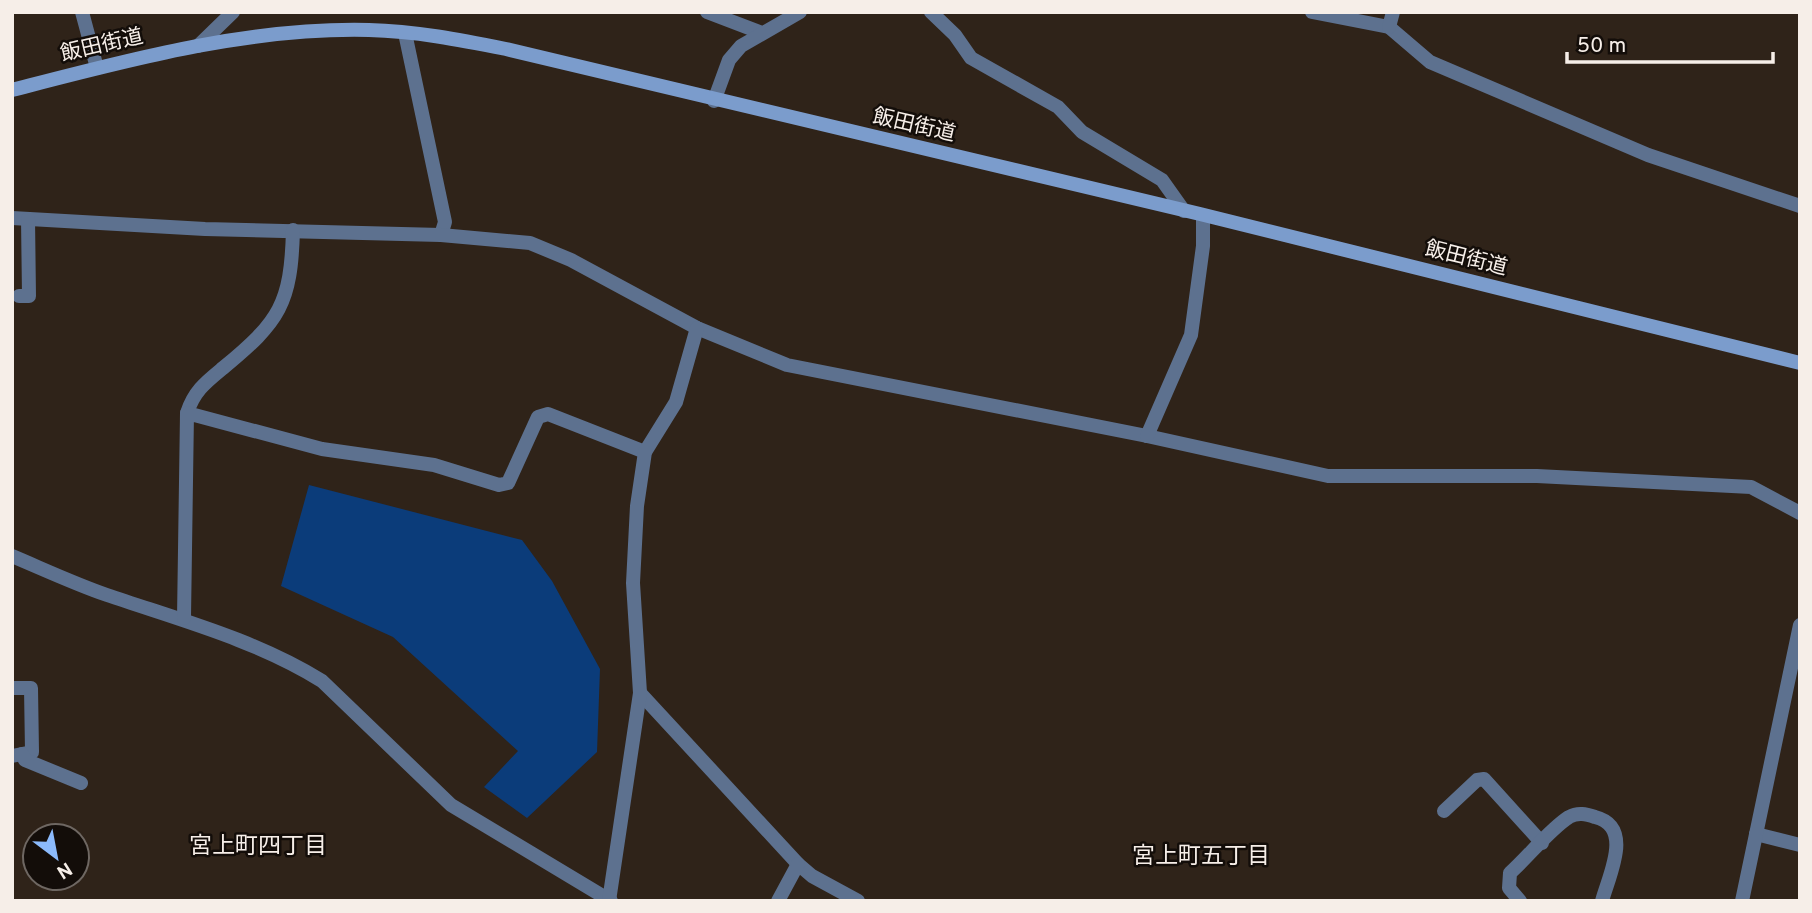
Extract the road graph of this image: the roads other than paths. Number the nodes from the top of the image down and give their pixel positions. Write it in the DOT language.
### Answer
graph roads {
  1 [pos="82,12"];
  2 [pos="233,12"];
  3 [pos="707,12"];
  4 [pos="800,12"];
  5 [pos="931,12"];
  6 [pos="1312,12"];
  7 [pos="1394,12"];
  8 [pos="1389,27"];
  9 [pos="405,33"];
  10 [pos="762,33"];
  11 [pos="198,46"];
  12 [pos="97,68"];
  13 [pos="12,90"];
  14 [pos="714,101"];
  15 [pos="1800,206"];
  16 [pos="1184,211"];
  17 [pos="1203,216"];
  18 [pos="12,218"];
  19 [pos="28,219"];
  20 [pos="293,230"];
  21 [pos="441,235"];
  22 [pos="19,296"];
  23 [pos="697,328"];
  24 [pos="1800,363"];
  25 [pos="187,413"];
  26 [pos="1147,436"];
  27 [pos="645,452"];
  28 [pos="1800,513"];
  29 [pos="12,556"];
  30 [pos="184,618"];
  31 [pos="1800,625"];
  32 [pos="12,688"];
  33 [pos="640,693"];
  34 [pos="17,755"];
  35 [pos="81,783"];
  36 [pos="1444,811"];
  37 [pos="1756,834"];
  38 [pos="1542,843"];
  39 [pos="1800,845"];
  40 [pos="798,864"];
  41 [pos="609,900"];
  42 [pos="778,901"];
  43 [pos="858,901"];
  44 [pos="1520,901"];
  45 [pos="1602,901"];
  46 [pos="1742,901"];
  1 -- 12 [label="street"];
  2 -- 11 [label="street"];
  3 -- 10 [label="street"];
  4 -- 10 [label="street"];
  5 -- 16 [label="street"];
  6 -- 8 [label="street"];
  7 -- 8 [label="street"];
  8 -- 15 [label="street"];
  9 -- 11 [label="main road, 飯田街道"];
  9 -- 14 [label="main road, 飯田街道"];
  9 -- 21 [label="street"];
  10 -- 14 [label="street"];
  11 -- 12 [label="main road, 飯田街道"];
  12 -- 13 [label="main road, 飯田街道"];
  14 -- 16 [label="main road, 飯田街道"];
  16 -- 17 [label="main road, 飯田街道"];
  17 -- 24 [label="main road, 飯田街道"];
  17 -- 26 [label="street"];
  18 -- 19 [label="street"];
  19 -- 20 [label="street"];
  19 -- 22 [label="street"];
  20 -- 21 [label="street"];
  20 -- 25 [label="street"];
  21 -- 23 [label="street"];
  23 -- 26 [label="street"];
  23 -- 27 [label="street"];
  25 -- 27 [label="street"];
  25 -- 30 [label="street"];
  26 -- 28 [label="street"];
  27 -- 33 [label="street"];
  29 -- 30 [label="street"];
  30 -- 41 [label="street"];
  31 -- 37 [label="street"];
  32 -- 34 [label="street"];
  33 -- 40 [label="street"];
  33 -- 41 [label="street"];
  34 -- 35 [label="street"];
  36 -- 38 [label="street"];
  37 -- 39 [label="street"];
  37 -- 46 [label="street"];
  38 -- 44 [label="street"];
  38 -- 45 [label="street"];
  40 -- 42 [label="street"];
  40 -- 43 [label="street"];
}
